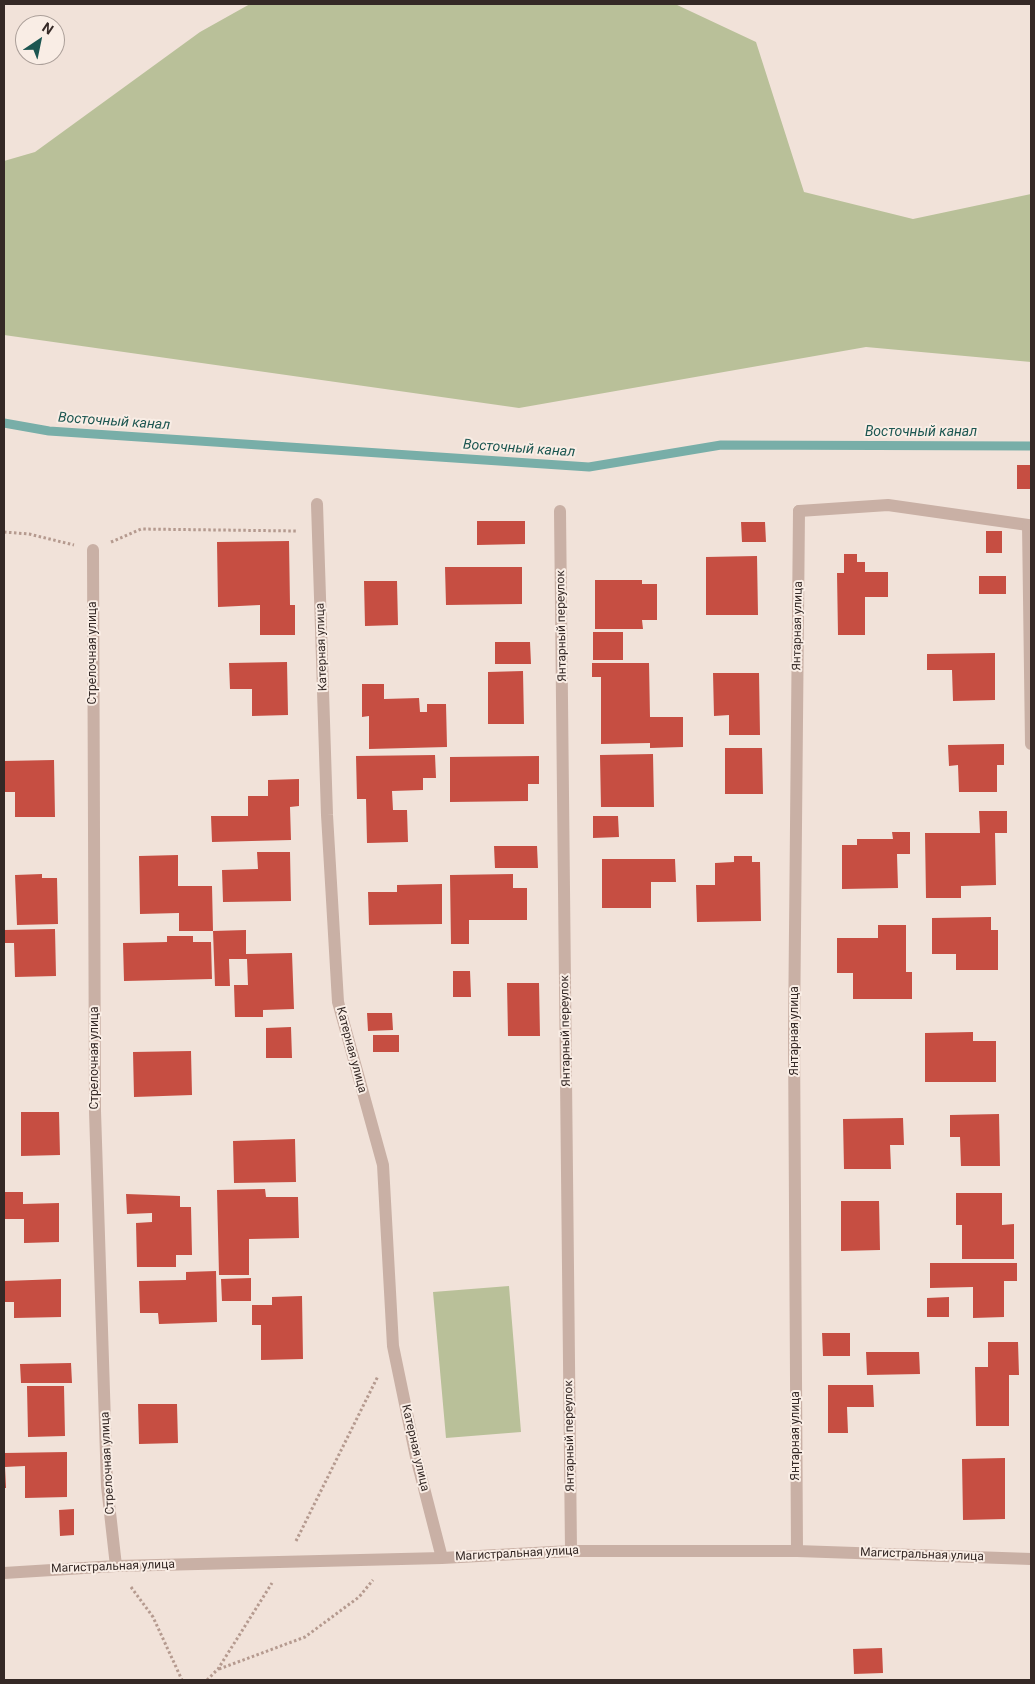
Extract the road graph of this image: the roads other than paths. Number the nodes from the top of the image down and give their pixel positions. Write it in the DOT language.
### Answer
graph roads {
  1 [pos="317,504"];
  2 [pos="560,511"];
  3 [pos="93,550"];
  4 [pos="1031,744"];
  5 [pos="571,1551"];
  6 [pos="797,1551"];
  7 [pos="442,1558"];
  8 [pos="1031,1559"];
  9 [pos="116,1566"];
  10 [pos="4,1573"];
  1 -- 7 [label="street, Катерная улица"];
  2 -- 5 [label="street, Янтарный переулок"];
  3 -- 9 [label="street, Стрелочная улица"];
  4 -- 6 [label="street, Янтарная улица"];
  5 -- 6 [label="street, Магистральная улица"];
  5 -- 7 [label="street, Магистральная улица"];
  6 -- 8 [label="street, Магистральная улица"];
  7 -- 9 [label="street, Магистральная улица"];
  9 -- 10 [label="street, Магистральная улица"];
}
